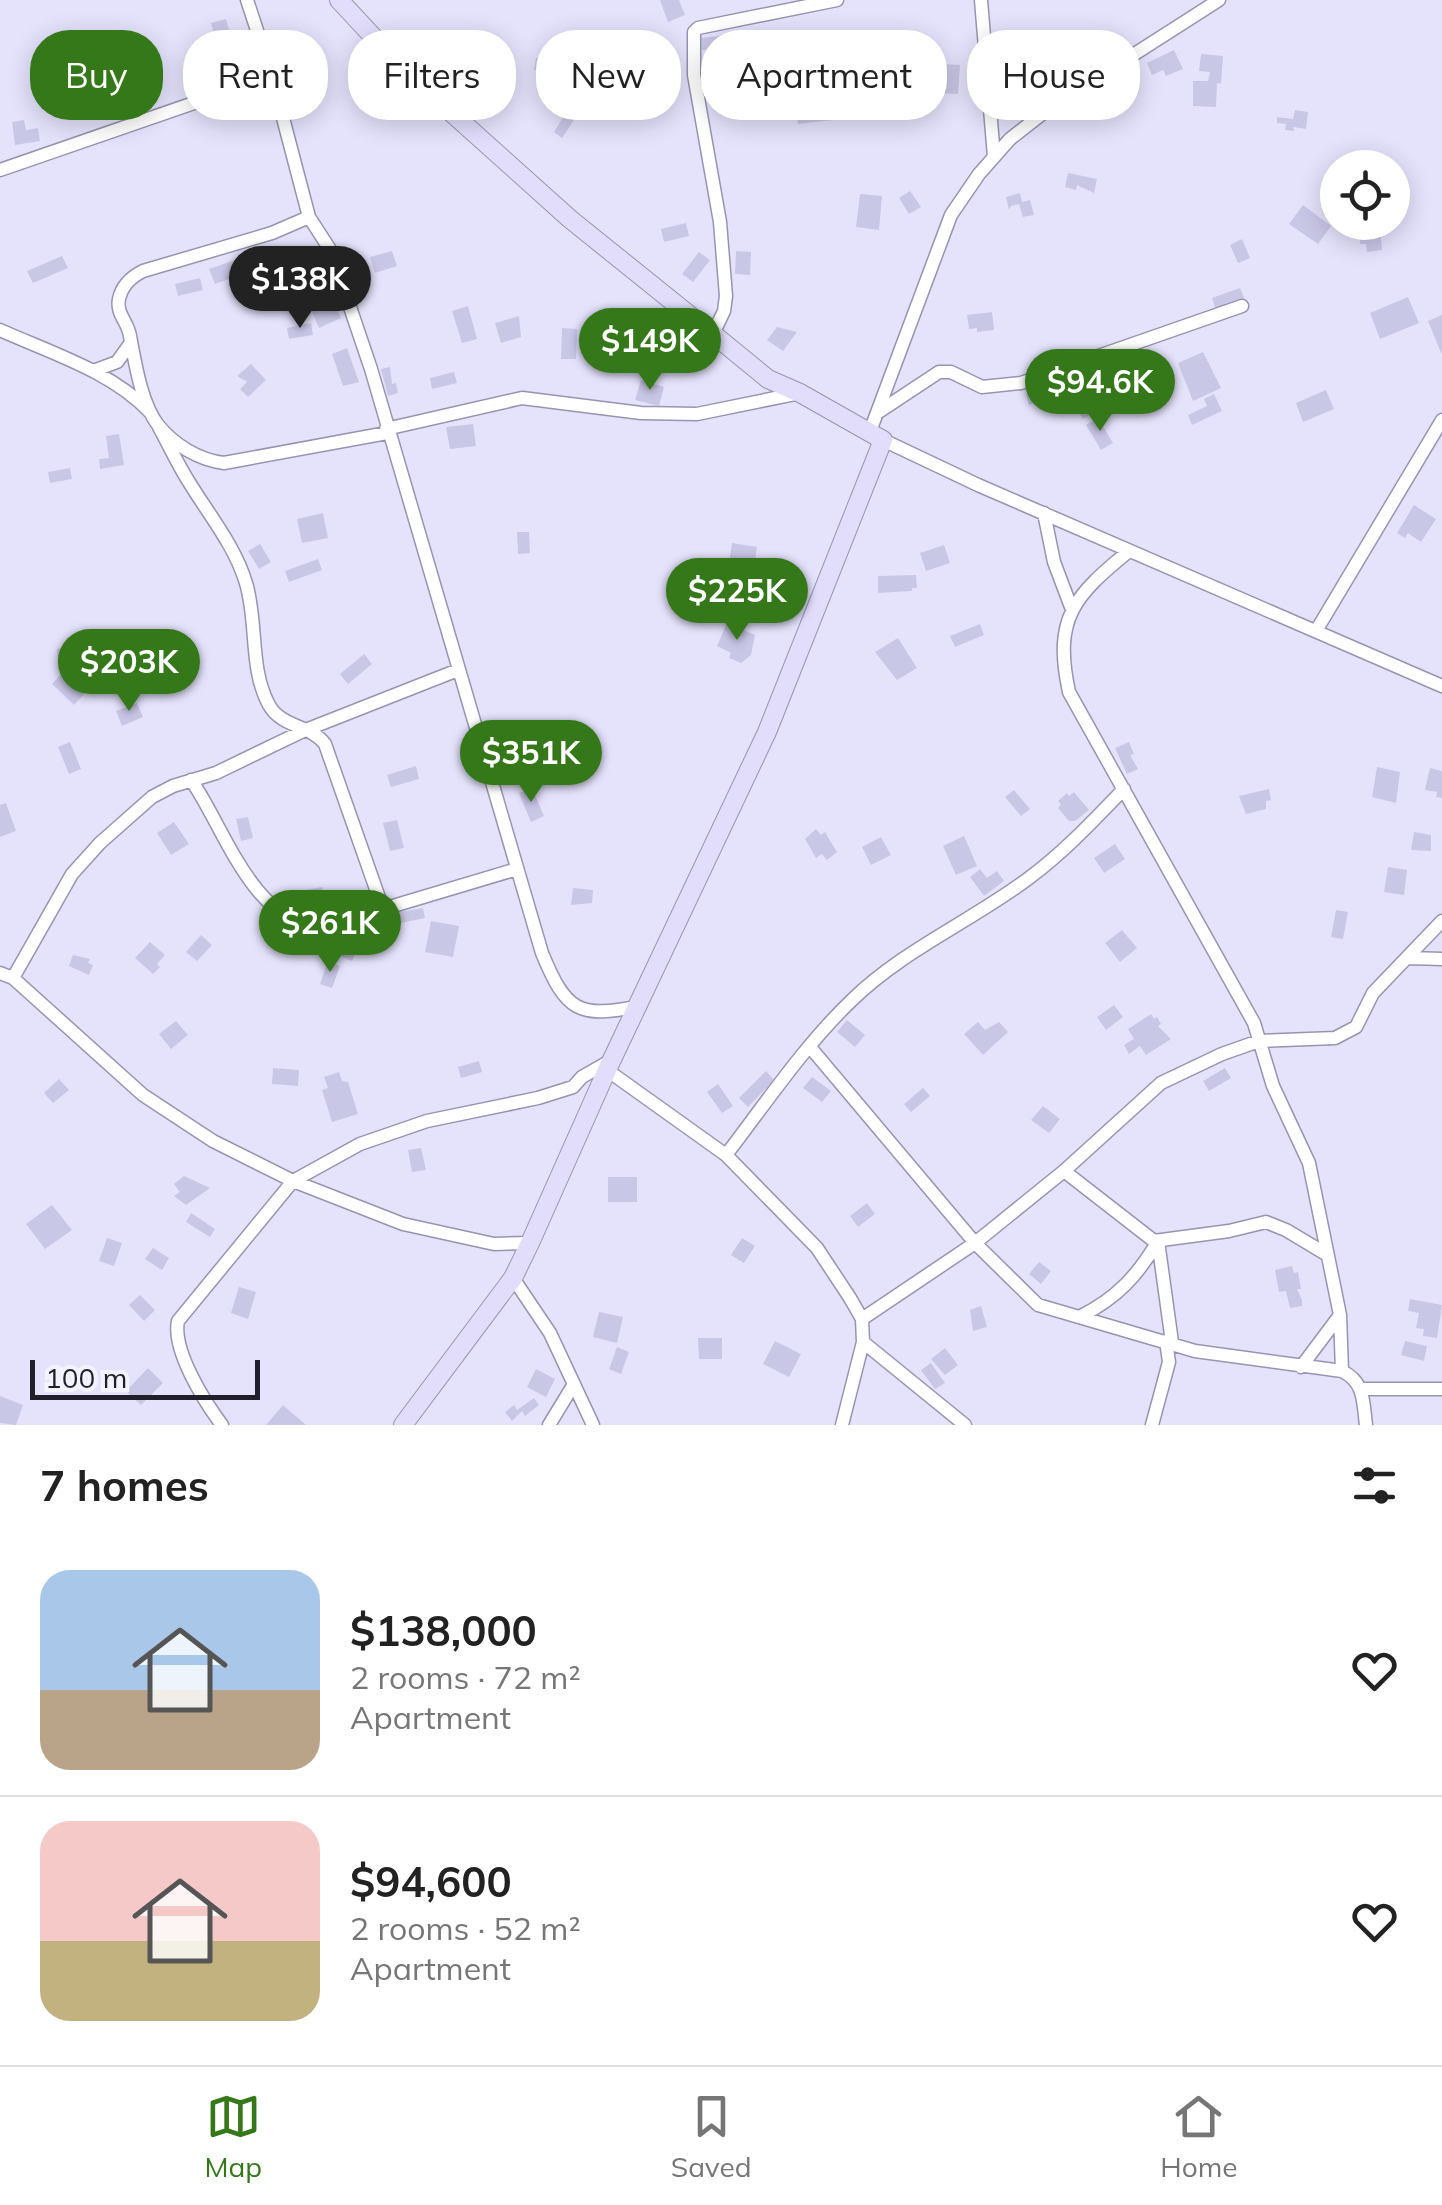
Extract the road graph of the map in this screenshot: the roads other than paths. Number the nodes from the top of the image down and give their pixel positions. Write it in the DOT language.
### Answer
graph roads {
  1 [pos="247,0"];
  2 [pos="339,0"];
  3 [pos="837,0"];
  4 [pos="982,0"];
  5 [pos="1219,0"];
  6 [pos="257,30"];
  7 [pos="183,107"];
  8 [pos="284,120"];
  9 [pos="994,157"];
  10 [pos="0,170"];
  11 [pos="309,216"];
  12 [pos="1242,306"];
  13 [pos="0,330"];
  14 [pos="712,334"];
  15 [pos="130,344"];
  16 [pos="93,371"];
  17 [pos="800,392"];
  18 [pos="152,414"];
  19 [pos="875,415"];
  20 [pos="1442,420"];
  21 [pos="160,427"];
  22 [pos="386,431"];
  23 [pos="876,437"];
  24 [pos="1044,513"];
  25 [pos="1129,552"];
  26 [pos="1071,607"];
  27 [pos="1316,631"];
  28 [pos="458,670"];
  29 [pos="1442,686"];
  30 [pos="303,730"];
  31 [pos="191,780"];
  32 [pos="1124,789"];
  33 [pos="517,870"];
  34 [pos="383,909"];
  35 [pos="1442,922"];
  36 [pos="1409,958"];
  37 [pos="1442,959"];
  38 [pos="6,975"];
  39 [pos="640,1006"];
  40 [pos="1260,1041"];
  41 [pos="810,1047"];
  42 [pos="610,1065"];
  43 [pos="726,1155"];
  44 [pos="1064,1171"];
  45 [pos="293,1181"];
  46 [pos="1158,1241"];
  47 [pos="975,1242"];
  48 [pos="530,1243"];
  49 [pos="1326,1254"];
  50 [pos="513,1278"];
  51 [pos="1340,1315"];
  52 [pos="1082,1316"];
  53 [pos="862,1319"];
  54 [pos="863,1342"];
  55 [pos="1169,1342"];
  56 [pos="1195,1350"];
  57 [pos="1170,1362"];
  58 [pos="1301,1367"];
  59 [pos="1342,1371"];
  60 [pos="574,1384"];
  61 [pos="1362,1389"];
  62 [pos="1442,1389"];
  63 [pos="222,1425"];
  64 [pos="403,1425"];
  65 [pos="549,1425"];
  66 [pos="594,1425"];
  67 [pos="842,1425"];
  68 [pos="965,1425"];
  69 [pos="1152,1425"];
  70 [pos="1366,1425"];
  1 -- 6 [label="street"];
  2 -- 14 [label="street"];
  3 -- 14 [label="street"];
  4 -- 9 [label="street"];
  5 -- 9 [label="street"];
  7 -- 10 [label="street"];
  8 -- 11 [label="street"];
  9 -- 19 [label="street"];
  11 -- 15 [label="street"];
  11 -- 22 [label="street"];
  12 -- 19 [label="street"];
  13 -- 16 [label="street"];
  14 -- 17 [label="street"];
  15 -- 16 [label="street"];
  15 -- 18 [label="street"];
  16 -- 18 [label="street"];
  17 -- 22 [label="street"];
  17 -- 23 [label="street"];
  18 -- 21 [label="street"];
  19 -- 23 [label="street"];
  20 -- 27 [label="street"];
  21 -- 22 [label="street"];
  21 -- 30 [label="street"];
  22 -- 28 [label="street"];
  23 -- 24 [label="street"];
  23 -- 39 [label="street"];
  24 -- 25 [label="street"];
  24 -- 26 [label="street"];
  25 -- 26 [label="street"];
  25 -- 27 [label="street"];
  26 -- 32 [label="street"];
  27 -- 29 [label="street"];
  28 -- 30 [label="street"];
  28 -- 33 [label="street"];
  30 -- 31 [label="street"];
  30 -- 34 [label="street"];
  31 -- 34 [label="street"];
  31 -- 38 [label="street"];
  32 -- 40 [label="street"];
  32 -- 41 [label="street"];
  33 -- 34 [label="street"];
  33 -- 39 [label="street"];
  35 -- 36 [label="street"];
  36 -- 37 [label="street"];
  36 -- 40 [label="street"];
  38 -- 45 [label="street"];
  39 -- 42 [label="street"];
  40 -- 44 [label="street"];
  40 -- 49 [label="street"];
  41 -- 43 [label="street"];
  41 -- 47 [label="street"];
  42 -- 43 [label="street"];
  42 -- 45 [label="street"];
  42 -- 48 [label="street"];
  43 -- 53 [label="street"];
  44 -- 46 [label="street"];
  44 -- 47 [label="street"];
  45 -- 48 [label="street"];
  45 -- 63 [label="street"];
  46 -- 49 [label="street"];
  46 -- 52 [label="street"];
  46 -- 55 [label="street"];
  47 -- 52 [label="street"];
  47 -- 53 [label="street"];
  48 -- 50 [label="street"];
  49 -- 51 [label="street"];
  50 -- 60 [label="street"];
  50 -- 64 [label="street"];
  51 -- 58 [label="street"];
  51 -- 59 [label="street"];
  52 -- 55 [label="street"];
  53 -- 54 [label="street"];
  54 -- 67 [label="street"];
  54 -- 68 [label="street"];
  55 -- 56 [label="street"];
  55 -- 57 [label="street"];
  56 -- 57 [label="street"];
  56 -- 58 [label="street"];
  57 -- 69 [label="street"];
  58 -- 59 [label="street"];
  59 -- 61 [label="street"];
  60 -- 65 [label="street"];
  60 -- 66 [label="street"];
  61 -- 62 [label="street"];
  61 -- 70 [label="street"];
}
